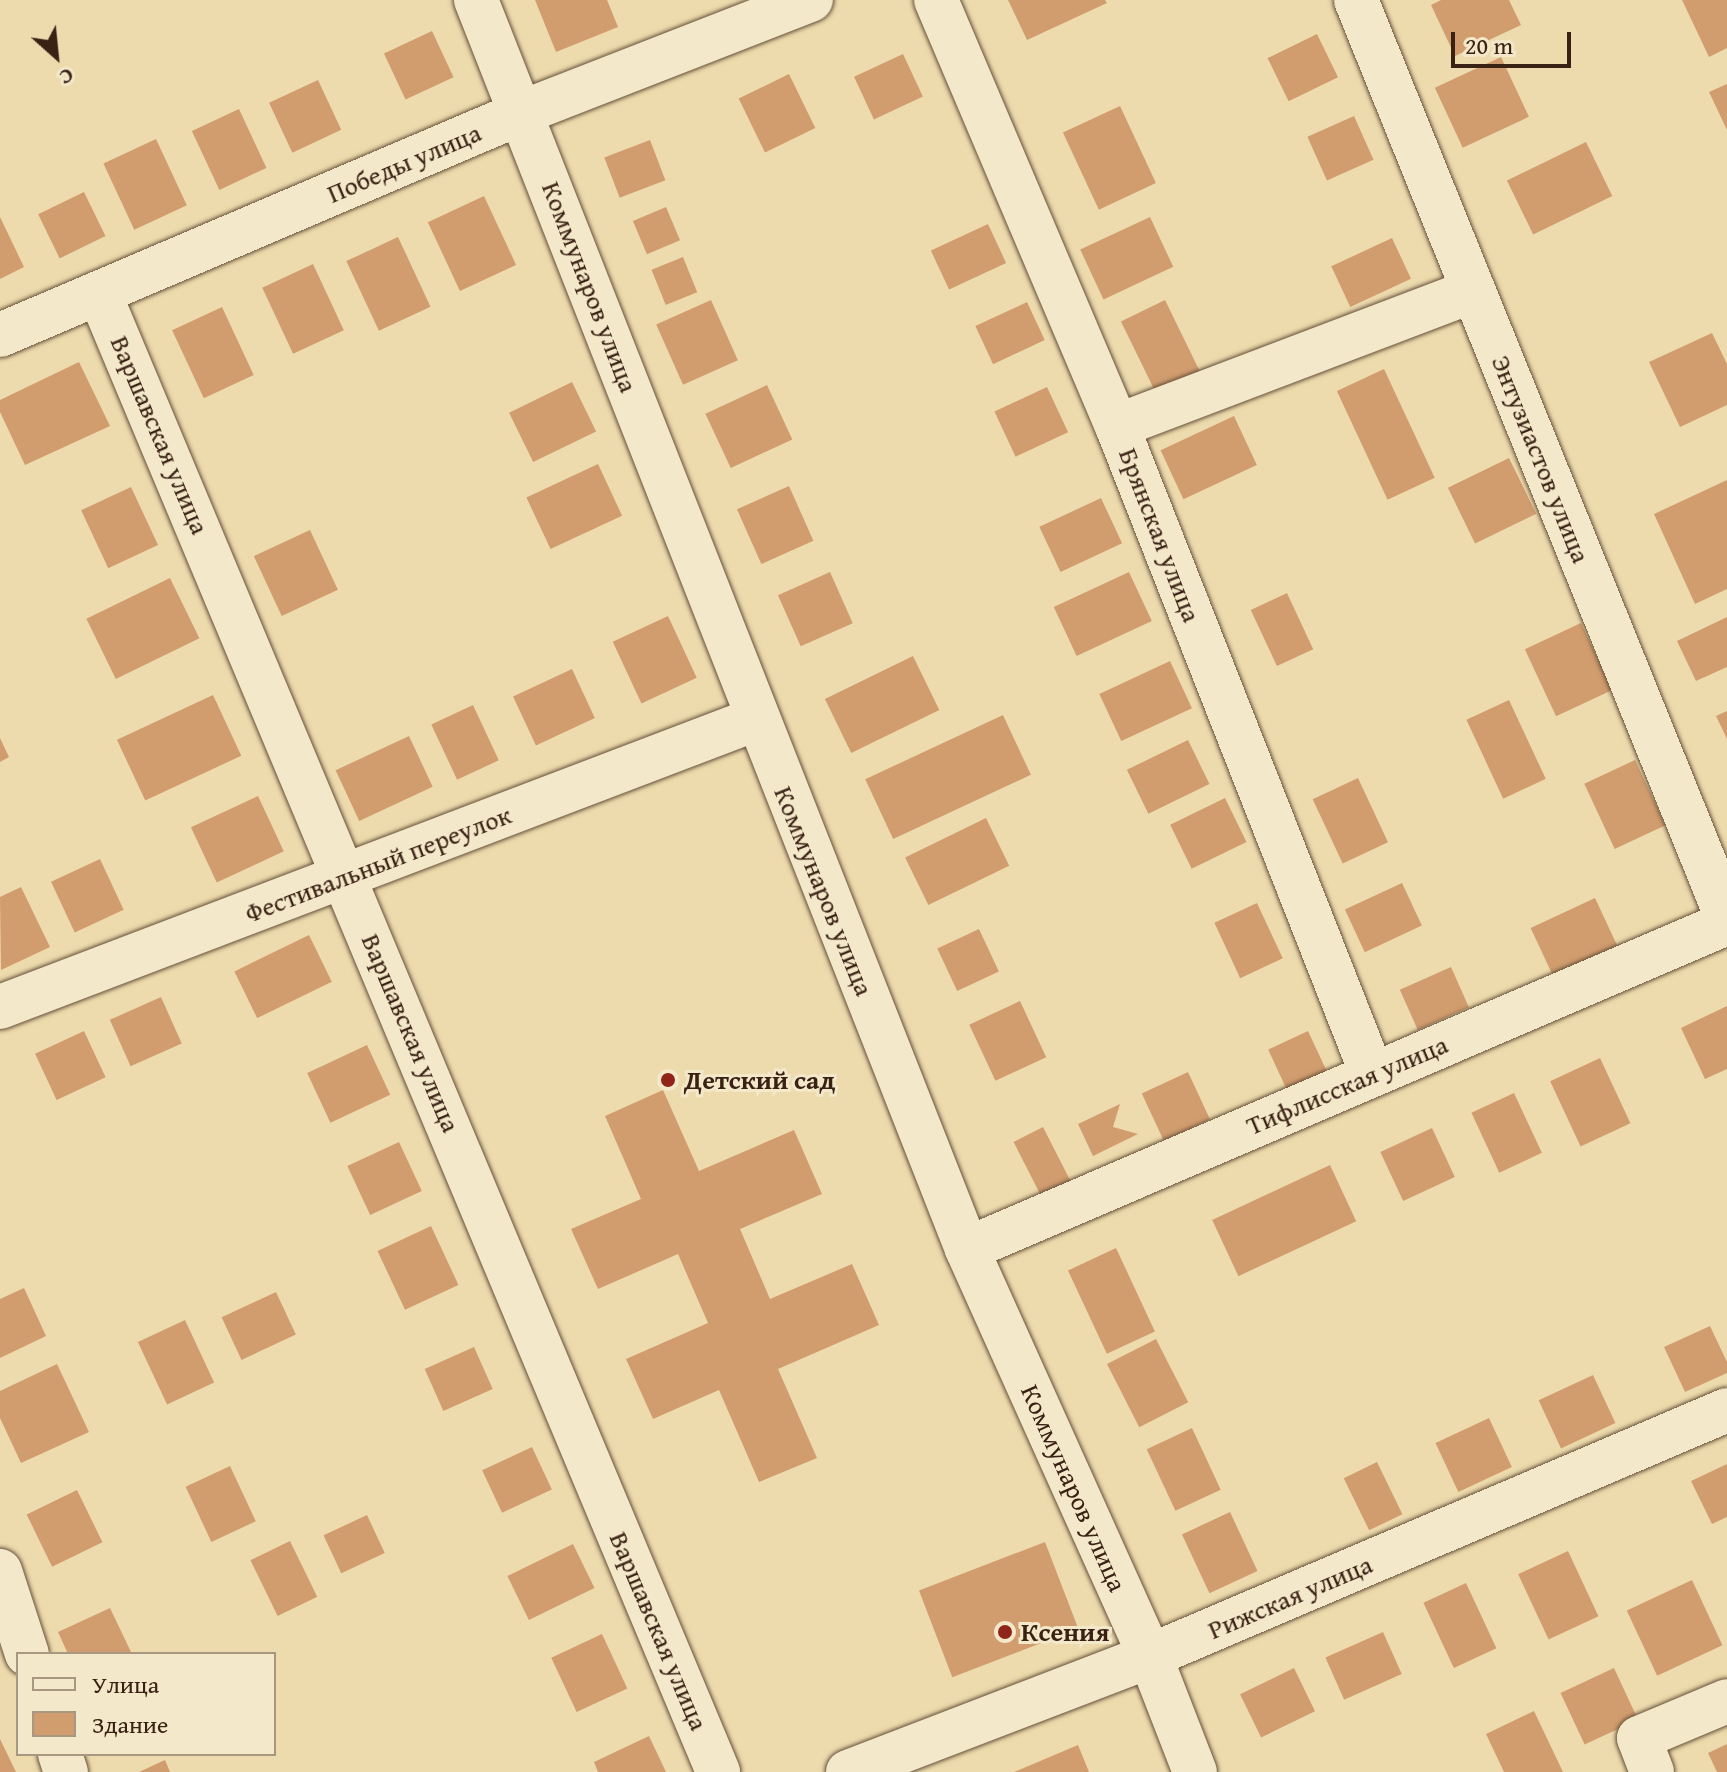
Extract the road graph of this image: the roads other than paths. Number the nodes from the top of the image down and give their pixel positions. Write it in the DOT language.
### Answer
graph roads {
  1 [pos="476,0"];
  2 [pos="811,0"];
  3 [pos="936,0"];
  4 [pos="1356,0"];
  5 [pos="523,112"];
  6 [pos="1473,291"];
  7 [pos="100,295"];
  8 [pos="0,335"];
  9 [pos="1117,426"];
  10 [pos="756,719"];
  11 [pos="346,877"];
  12 [pos="1727,920"];
  13 [pos="0,1007"];
  14 [pos="1372,1074"];
  15 [pos="967,1249"];
  16 [pos="1727,1410"];
  17 [pos="0,1571"];
  18 [pos="26,1652"];
  19 [pos="1150,1656"];
  20 [pos="1727,1701"];
  21 [pos="718,1772"];
  22 [pos="848,1772"];
  23 [pos="1195,1772"];
  24 [pos="1652,1772"];
  1 -- 5 [label="street, Коммунаров улица"];
  2 -- 5 [label="street, Победы улица"];
  3 -- 9 [label="street, Брянская улица"];
  4 -- 6 [label="street, Энтузиастов улица"];
  5 -- 7 [label="street, Победы улица"];
  5 -- 10 [label="street, Коммунаров улица"];
  6 -- 9 [label="street"];
  6 -- 12 [label="street, Энтузиастов улица"];
  7 -- 8 [label="street, Победы улица"];
  7 -- 11 [label="street, Варшавская улица"];
  9 -- 14 [label="street, Брянская улица"];
  10 -- 11 [label="street, Фестивальный переулок"];
  10 -- 15 [label="street, Коммунаров улица"];
  11 -- 13 [label="street, Фестивальный переулок"];
  11 -- 21 [label="street, Варшавская улица"];
  12 -- 14 [label="street, Тифлисская улица"];
  14 -- 15 [label="street, Тифлисская улица"];
  15 -- 19 [label="street, Коммунаров улица"];
  16 -- 19 [label="street, Рижская улица"];
  17 -- 18 [label="street"];
  19 -- 22 [label="street, Рижская улица"];
  19 -- 23 [label="street, Коммунаров улица"];
  20 -- 24 [label="street"];
}
